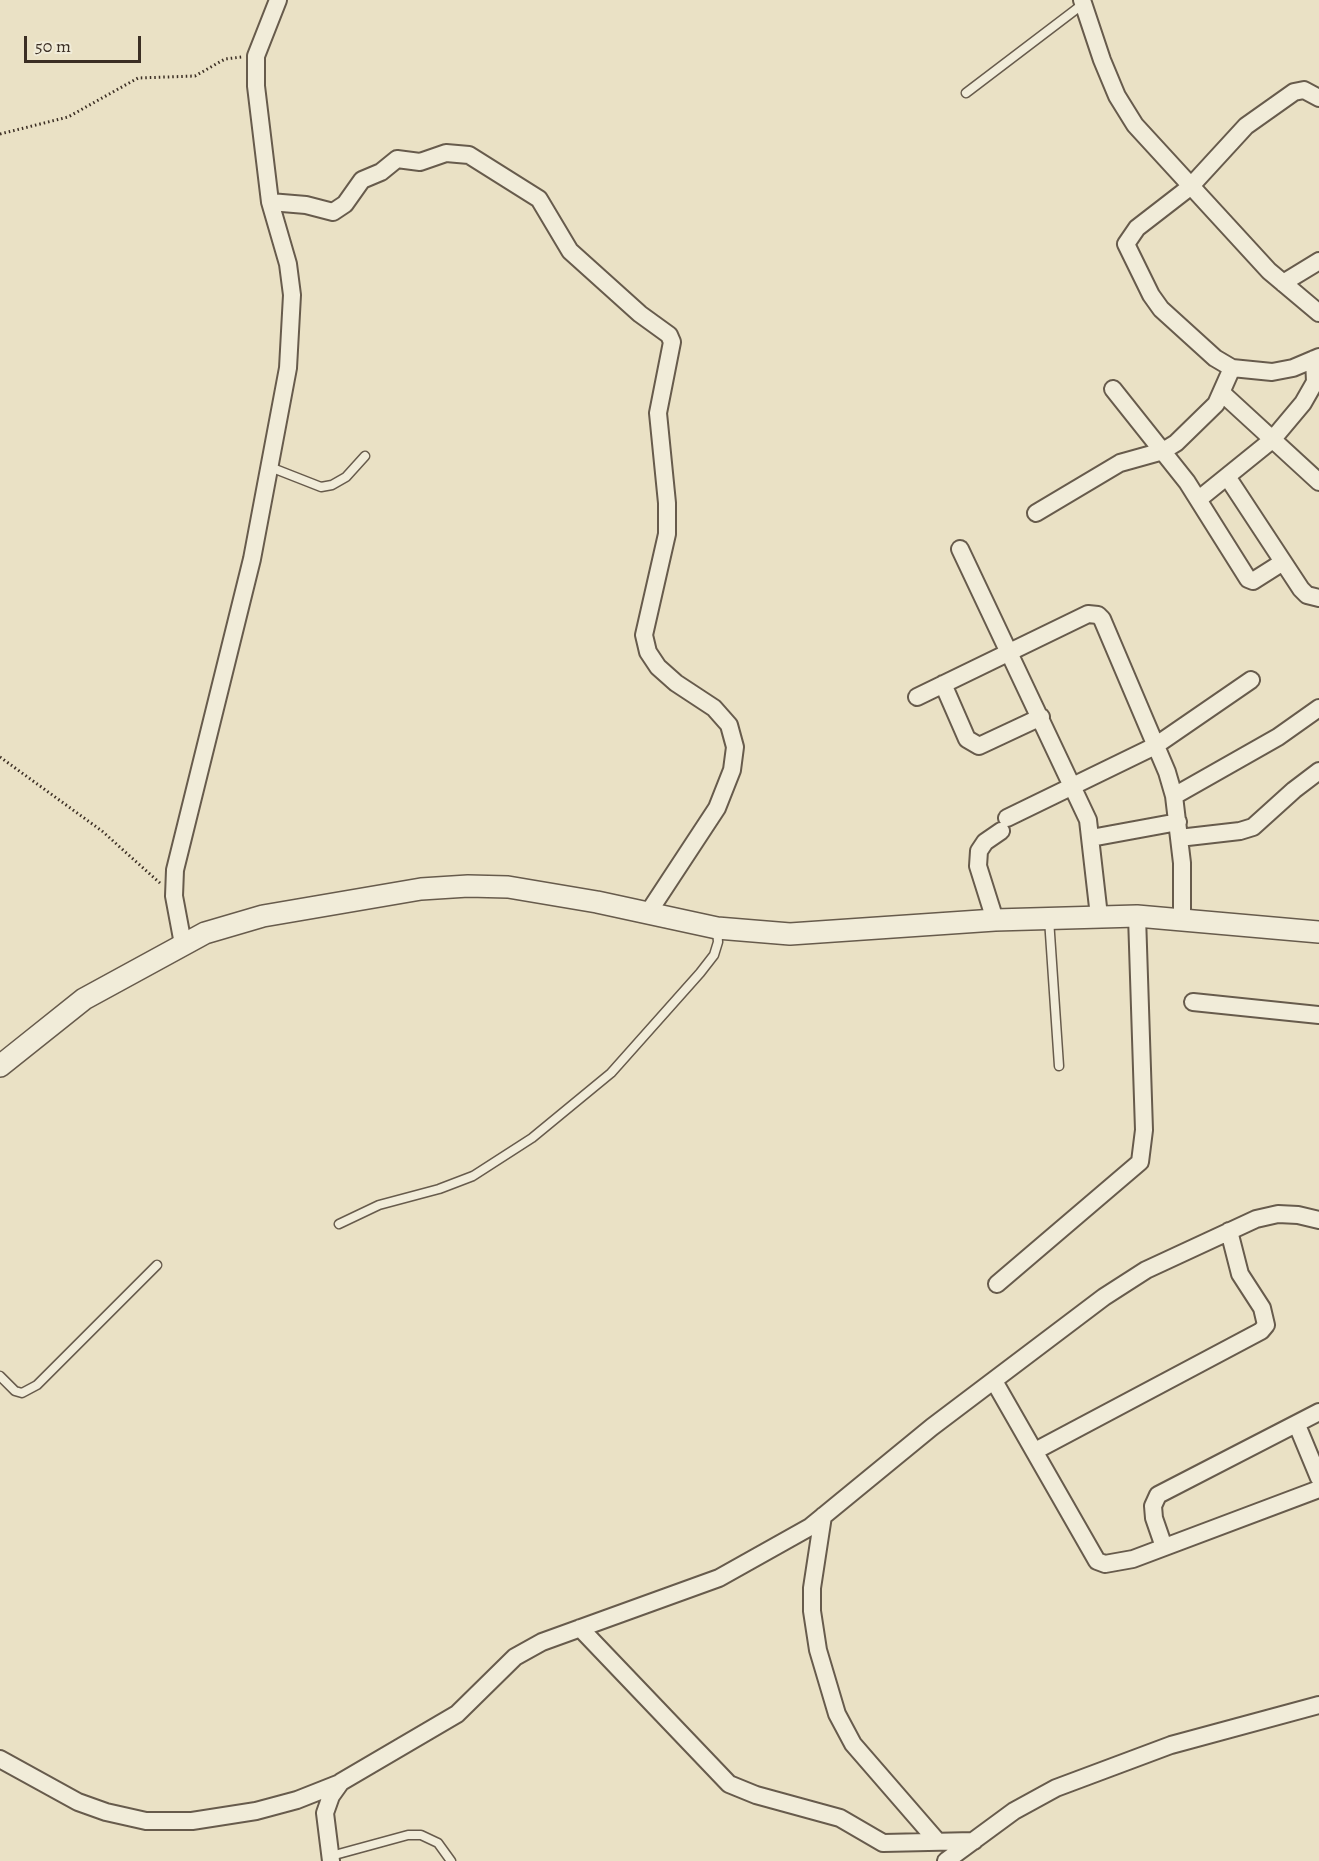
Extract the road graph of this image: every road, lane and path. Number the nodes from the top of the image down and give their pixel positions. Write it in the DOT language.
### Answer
graph roads {
  1 [pos="278,0"];
  2 [pos="1083,2"];
  3 [pos="256,56"];
  4 [pos="966,93"];
  5 [pos="1319,98"];
  6 [pos="0,134"];
  7 [pos="1190,187"];
  8 [pos="270,202"];
  9 [pos="1319,261"];
  10 [pos="1283,283"];
  11 [pos="1319,313"];
  12 [pos="1317,358"];
  13 [pos="1232,368"];
  14 [pos="1317,384"];
  15 [pos="1113,389"];
  16 [pos="1222,393"];
  17 [pos="1272,440"];
  18 [pos="1163,451"];
  19 [pos="365,456"];
  20 [pos="270,467"];
  21 [pos="1228,478"];
  22 [pos="1319,482"];
  23 [pos="1199,499"];
  24 [pos="1036,513"];
  25 [pos="960,549"];
  26 [pos="1283,562"];
  27 [pos="1319,598"];
  28 [pos="1010,652"];
  29 [pos="1251,680"];
  30 [pos="943,684"];
  31 [pos="917,697"];
  32 [pos="1319,708"];
  33 [pos="1041,717"];
  34 [pos="1155,746"];
  35 [pos="0,756"];
  36 [pos="1319,771"];
  37 [pos="1074,785"];
  38 [pos="1174,796"];
  39 [pos="1179,830"];
  40 [pos="1091,838"];
  41 [pos="174,896"];
  42 [pos="648,913"];
  43 [pos="1099,916"];
  44 [pos="1137,916"];
  45 [pos="1049,918"];
  46 [pos="1182,919"];
  47 [pos="995,920"];
  48 [pos="717,928"];
  49 [pos="1319,932"];
  50 [pos="183,944"];
  51 [pos="1193,1002"];
  52 [pos="1319,1015"];
  53 [pos="0,1066"];
  54 [pos="1059,1066"];
  55 [pos="1319,1220"];
  56 [pos="339,1224"];
  57 [pos="1229,1231"];
  58 [pos="157,1265"];
  59 [pos="998,1284"];
  60 [pos="0,1376"];
  61 [pos="994,1381"];
  62 [pos="1319,1412"];
  63 [pos="1297,1425"];
  64 [pos="1035,1451"];
  65 [pos="1319,1478"];
  66 [pos="1319,1489"];
  67 [pos="823,1516"];
  68 [pos="1164,1547"];
  69 [pos="580,1628"];
  70 [pos="1319,1705"];
  71 [pos="0,1759"];
  72 [pos="341,1782"];
  73 [pos="974,1841"];
  74 [pos="938,1842"];
  75 [pos="331,1859"];
  76 [pos="451,1861"];
  77 [pos="946,1861"];
  1 -- 3 [label="street"];
  2 -- 4 [label="lane"];
  2 -- 7 [label="street"];
  3 -- 6 [label="path"];
  3 -- 8 [label="street"];
  5 -- 7 [label="street"];
  7 -- 10 [label="street"];
  7 -- 13 [label="street"];
  8 -- 20 [label="street"];
  8 -- 42 [label="street"];
  9 -- 10 [label="street"];
  10 -- 11 [label="street"];
  12 -- 13 [label="street"];
  12 -- 14 [label="street"];
  13 -- 16 [label="street"];
  14 -- 17 [label="street"];
  15 -- 18 [label="street"];
  16 -- 17 [label="street"];
  16 -- 18 [label="street"];
  17 -- 21 [label="street"];
  17 -- 22 [label="street"];
  18 -- 23 [label="street"];
  18 -- 24 [label="street"];
  19 -- 20 [label="lane"];
  20 -- 41 [label="street"];
  21 -- 23 [label="street"];
  21 -- 26 [label="street"];
  23 -- 26 [label="street"];
  25 -- 28 [label="street"];
  26 -- 27 [label="street"];
  28 -- 30 [label="street"];
  28 -- 33 [label="street"];
  28 -- 34 [label="street"];
  29 -- 34 [label="street"];
  30 -- 31 [label="street"];
  30 -- 33 [label="street"];
  32 -- 38 [label="street"];
  33 -- 37 [label="street"];
  34 -- 37 [label="street"];
  34 -- 38 [label="street"];
  35 -- 41 [label="path"];
  36 -- 39 [label="street"];
  37 -- 40 [label="street"];
  37 -- 47 [label="street"];
  38 -- 39 [label="street"];
  39 -- 40 [label="street"];
  39 -- 46 [label="street"];
  40 -- 43 [label="street"];
  41 -- 50 [label="street"];
  42 -- 48 [label="street"];
  42 -- 50 [label="street"];
  43 -- 44 [label="street"];
  43 -- 45 [label="street"];
  44 -- 46 [label="street"];
  44 -- 59 [label="street"];
  45 -- 47 [label="street"];
  45 -- 54 [label="lane"];
  46 -- 49 [label="street"];
  47 -- 48 [label="street"];
  48 -- 56 [label="lane"];
  50 -- 53 [label="street"];
  51 -- 52 [label="street"];
  55 -- 57 [label="street"];
  57 -- 61 [label="street"];
  57 -- 64 [label="street"];
  58 -- 60 [label="lane"];
  61 -- 64 [label="street"];
  61 -- 67 [label="street"];
  62 -- 63 [label="street"];
  63 -- 65 [label="street"];
  63 -- 68 [label="street"];
  64 -- 68 [label="street"];
  66 -- 68 [label="street"];
  67 -- 69 [label="street"];
  67 -- 74 [label="street"];
  69 -- 72 [label="street"];
  69 -- 74 [label="street"];
  70 -- 73 [label="street"];
  71 -- 72 [label="street"];
  72 -- 75 [label="street"];
  73 -- 74 [label="street"];
  73 -- 77 [label="street"];
  75 -- 76 [label="lane"];
}
